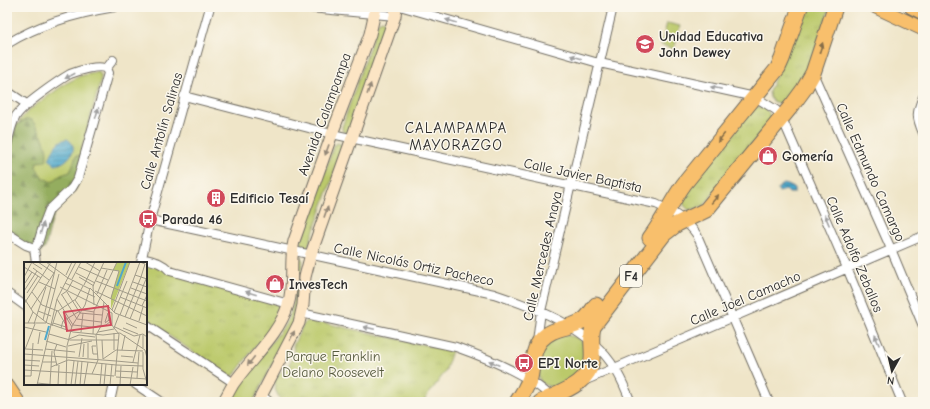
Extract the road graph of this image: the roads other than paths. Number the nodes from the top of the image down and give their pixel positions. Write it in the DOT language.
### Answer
graph roads {
  1 [pos="115,7"];
  2 [pos="210,7"];
  3 [pos="300,7"];
  4 [pos="403,7"];
  5 [pos="613,7"];
  6 [pos="800,7"];
  7 [pos="834,7"];
  8 [pos="876,7"];
  9 [pos="911,7"];
  10 [pos="375,10"];
  11 [pos="395,12"];
  12 [pos="923,13"];
  13 [pos="923,29"];
  14 [pos="7,38"];
  15 [pos="17,38"];
  16 [pos="7,44"];
  17 [pos="113,60"];
  18 [pos="599,63"];
  19 [pos="106,69"];
  20 [pos="813,73"];
  21 [pos="7,91"];
  22 [pos="184,96"];
  23 [pos="754,97"];
  24 [pos="923,97"];
  25 [pos="28,105"];
  26 [pos="782,118"];
  27 [pos="923,133"];
  28 [pos="332,134"];
  29 [pos="352,139"];
  30 [pos="7,146"];
  31 [pos="571,186"];
  32 [pos="668,209"];
  33 [pos="150,220"];
  34 [pos="684,220"];
  35 [pos="7,233"];
  36 [pos="923,236"];
  37 [pos="34,248"];
  38 [pos="292,250"];
  39 [pos="891,250"];
  40 [pos="311,254"];
  41 [pos="142,261"];
  42 [pos="36,262"];
  43 [pos="848,268"];
  44 [pos="7,293"];
  45 [pos="289,304"];
  46 [pos="24,305"];
  47 [pos="542,311"];
  48 [pos="302,313"];
  49 [pos="733,318"];
  50 [pos="147,325"];
  51 [pos="568,326"];
  52 [pos="923,326"];
  53 [pos="591,342"];
  54 [pos="536,346"];
  55 [pos="615,368"];
  56 [pos="529,379"];
  57 [pos="234,383"];
  58 [pos="576,384"];
  59 [pos="114,385"];
  60 [pos="136,385"];
  61 [pos="7,387"];
  62 [pos="263,400"];
  63 [pos="549,400"];
  64 [pos="17,402"];
  65 [pos="110,402"];
  66 [pos="162,402"];
  67 [pos="223,402"];
  68 [pos="517,402"];
  69 [pos="631,402"];
  70 [pos="769,402"];
  71 [pos="902,402"];
  1 -- 15 [label="street"];
  2 -- 22 [label="street, Calle Antolín Salinas"];
  3 -- 10 [label="street"];
  18 -- 4 [label="street, one-way"];
  5 -- 18 [label="street, Calle Mercedes Anaya"];
  6 -- 23 [label="highway, F4"];
  20 -- 7 [label="highway, F4, one-way"];
  8 -- 13 [label="main road"];
  9 -- 12 [label="main road"];
  10 -- 11 [label="street"];
  10 -- 28 [label="street, Avenida Calampampa"];
  29 -- 11 [label="street, one-way"];
  14 -- 15 [label="street"];
  15 -- 16 [label="street"];
  17 -- 19 [label="street"];
  23 -- 18 [label="street, one-way"];
  18 -- 31 [label="street, Calle Mercedes Anaya"];
  19 -- 25 [label="street, one-way"];
  37 -- 19 [label="street, one-way"];
  20 -- 26 [label="highway, F4"];
  20 -- 39 [label="street, Calle Edmundo Camargo"];
  21 -- 25 [label="street"];
  22 -- 28 [label="street, Calle Javier Baptista"];
  22 -- 33 [label="street, Calle Antolín Salinas"];
  23 -- 26 [label="street"];
  23 -- 32 [label="highway, F4, one-way"];
  24 -- 27 [label="street"];
  25 -- 30 [label="street"];
  34 -- 26 [label="highway, F4, one-way"];
  43 -- 26 [label="street, Calle Adolfo Zeballos, one-way"];
  28 -- 29 [label="street, Calle Javier Baptista"];
  28 -- 38 [label="street, Avenida Calampampa, one-way"];
  29 -- 31 [label="street, Calle Javier Baptista"];
  40 -- 29 [label="street, one-way"];
  31 -- 32 [label="street, Calle Javier Baptista"];
  31 -- 47 [label="street, Calle Mercedes Anaya"];
  32 -- 34 [label="street, Calle Javier Baptista"];
  32 -- 51 [label="highway, F4"];
  33 -- 38 [label="street, Calle Nicolás Ortiz Pacheco"];
  33 -- 41 [label="street, Calle Antolín Salinas"];
  34 -- 49 [label="street, Calle Javier Baptista"];
  34 -- 53 [label="highway, F4"];
  35 -- 37 [label="street"];
  36 -- 39 [label="street, Calle Joel Camacho"];
  37 -- 42 [label="street"];
  38 -- 40 [label="street, Calle Nicolás Ortiz Pacheco"];
  38 -- 45 [label="street, Avenida Calampampa"];
  39 -- 43 [label="street, Calle Joel Camacho"];
  39 -- 52 [label="street, Calle Edmundo Camargo"];
  40 -- 47 [label="street, Calle Nicolás Ortiz Pacheco"];
  40 -- 48 [label="street"];
  45 -- 41 [label="street, one-way"];
  43 -- 49 [label="street, Calle Joel Camacho"];
  71 -- 43 [label="street, Calle Adolfo Zeballos, one-way"];
  44 -- 46 [label="street"];
  45 -- 57 [label="street, Avenida Calampampa, one-way"];
  47 -- 51 [label="street, Calle Nicolás Ortiz Pacheco"];
  47 -- 54 [label="street, Calle Mercedes Anaya"];
  56 -- 48 [label="street, one-way"];
  62 -- 48 [label="street, one-way"];
  49 -- 55 [label="street, Calle Joel Camacho"];
  49 -- 70 [label="street, Calle Javier Baptista"];
  50 -- 57 [label="street"];
  51 -- 53 [label="street, Calle Nicolás Ortiz Pacheco"];
  51 -- 54 [label="highway, F4"];
  53 -- 55 [label="street, Calle Nicolás Ortiz Pacheco"];
  53 -- 58 [label="highway, F4"];
  54 -- 56 [label="highway"];
  55 -- 58 [label="street, Calle Joel Camacho"];
  55 -- 69 [label="street, Calle Nicolás Ortiz Pacheco"];
  56 -- 63 [label="street"];
  56 -- 68 [label="highway"];
  57 -- 67 [label="street, Avenida Calampampa"];
  58 -- 63 [label="highway, F4"];
  59 -- 65 [label="street"];
  60 -- 66 [label="street"];
  61 -- 64 [label="highway"];
}
